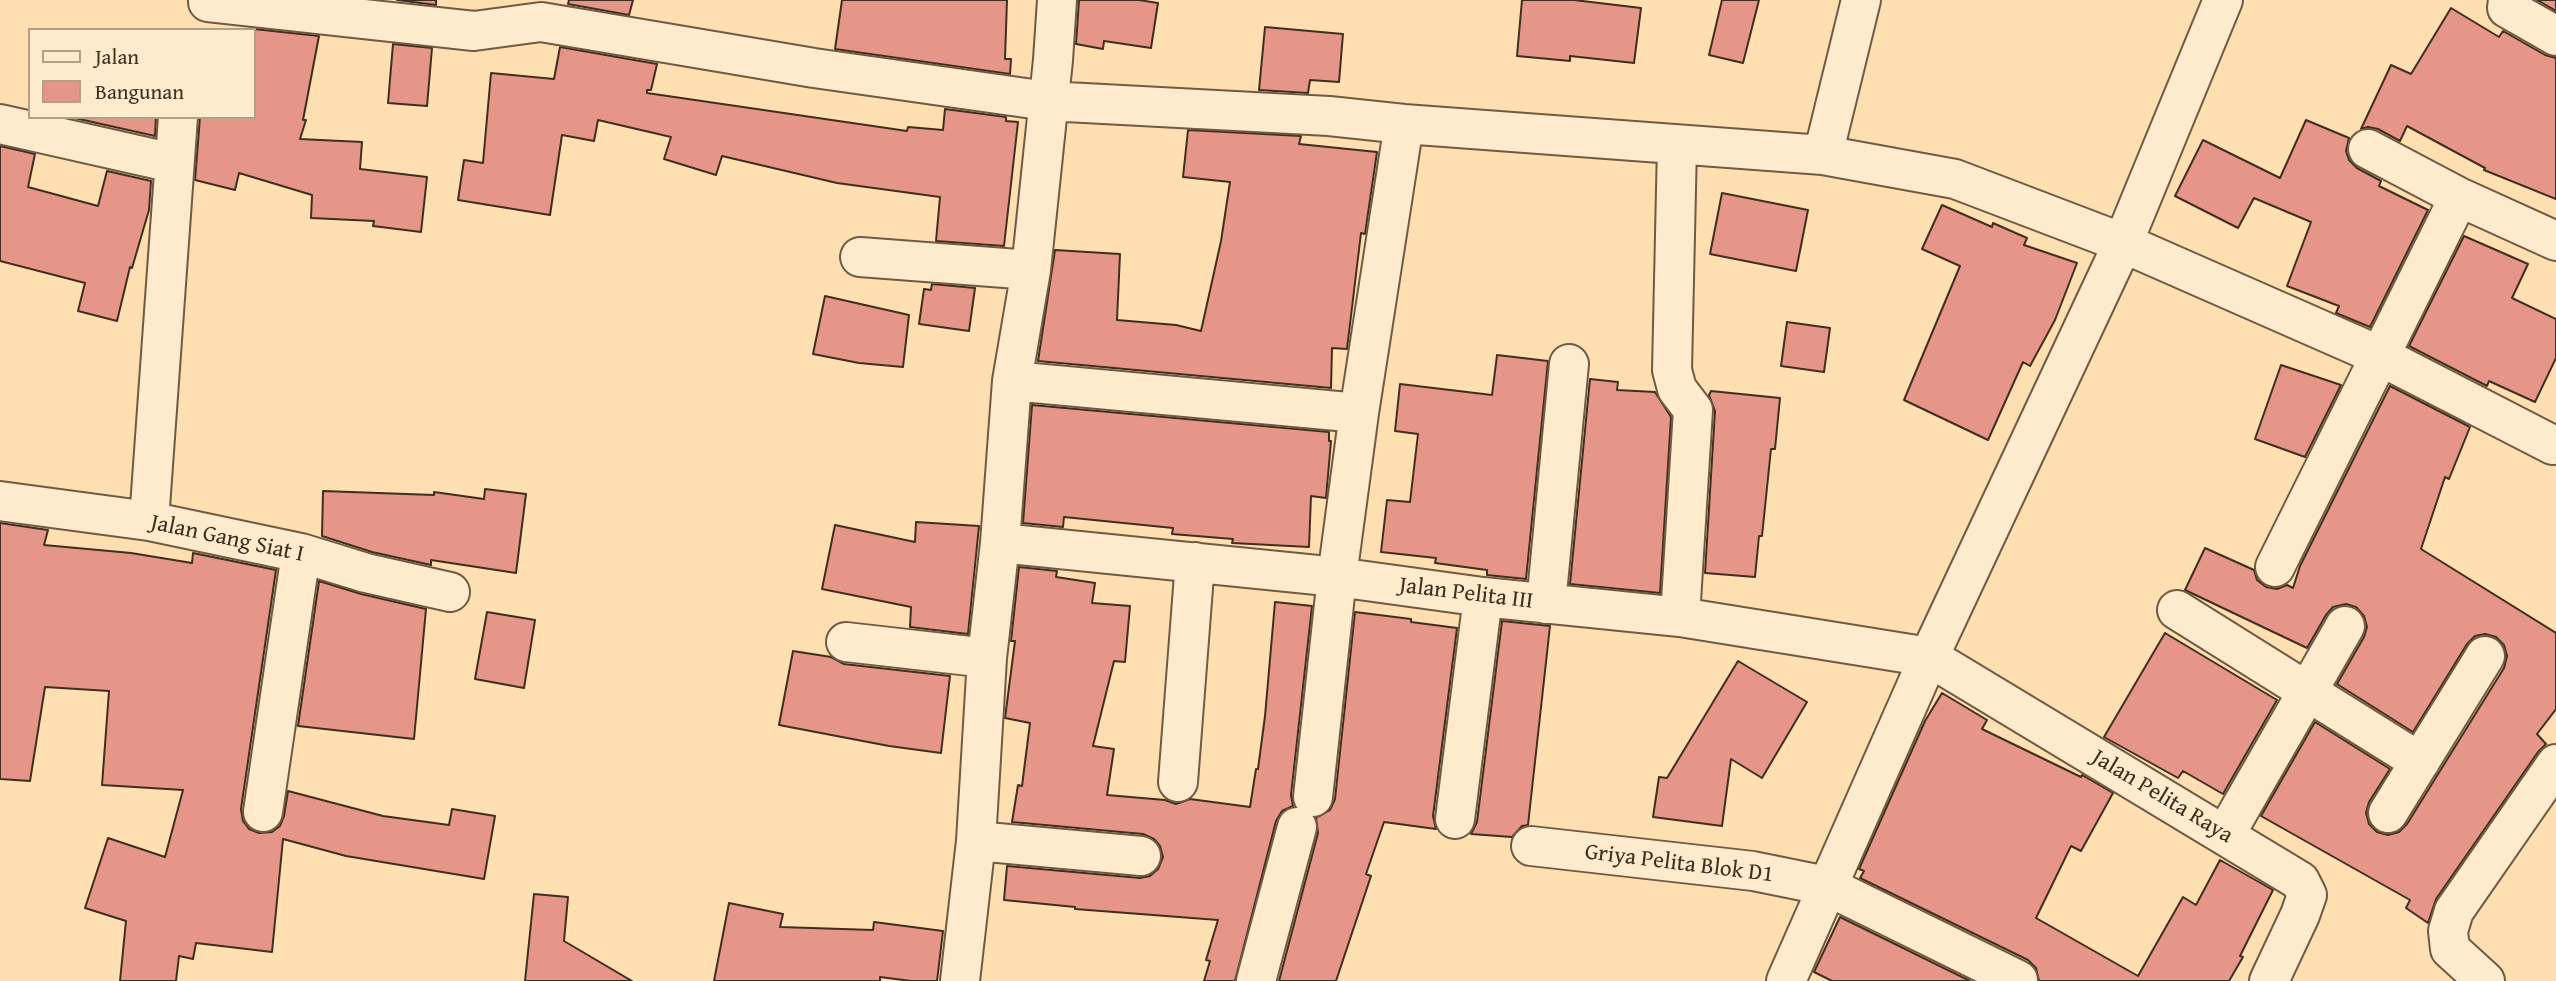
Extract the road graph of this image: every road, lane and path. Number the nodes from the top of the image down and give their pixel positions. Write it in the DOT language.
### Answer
graph roads {
  1 [pos="1056,0"];
  2 [pos="1861,0"];
  3 [pos="2223,0"];
  4 [pos="2508,0"];
  5 [pos="205,10"];
  6 [pos="2556,36"];
  7 [pos="1047,101"];
  8 [pos="178,119"];
  9 [pos="0,124"];
  10 [pos="1404,124"];
  11 [pos="1677,145"];
  12 [pos="2368,149"];
  13 [pos="1823,155"];
  14 [pos="173,163"];
  15 [pos="2459,197"];
  16 [pos="2556,241"];
  17 [pos="2123,243"];
  18 [pos="860,257"];
  19 [pos="1031,271"];
  20 [pos="2378,355"];
  21 [pos="1569,364"];
  22 [pos="1012,381"];
  23 [pos="1359,413"];
  24 [pos="2553,445"];
  25 [pos="0,501"];
  26 [pos="149,522"];
  27 [pos="1000,542"];
  28 [pos="301,553"];
  29 [pos="1195,562"];
  30 [pos="2275,567"];
  31 [pos="1337,577"];
  32 [pos="450,593"];
  33 [pos="1483,597"];
  34 [pos="1546,604"];
  35 [pos="2177,610"];
  36 [pos="1680,617"];
  37 [pos="2345,626"];
  38 [pos="846,642"];
  39 [pos="2484,656"];
  40 [pos="1929,657"];
  41 [pos="987,658"];
  42 [pos="2308,691"];
  43 [pos="2420,762"];
  44 [pos="2556,764"];
  45 [pos="1178,782"];
  46 [pos="263,811"];
  47 [pos="2388,813"];
  48 [pos="1455,819"];
  49 [pos="2225,835"];
  50 [pos="976,841"];
  51 [pos="1531,846"];
  52 [pos="1141,856"];
  53 [pos="1827,886"];
  54 [pos="2018,980"];
  55 [pos="960,981"];
  56 [pos="1255,981"];
  57 [pos="1786,981"];
  58 [pos="2269,981"];
  59 [pos="2485,981"];
  1 -- 7 [label="street"];
  2 -- 13 [label="street"];
  3 -- 17 [label="street"];
  4 -- 6 [label="street"];
  5 -- 7 [label="street"];
  7 -- 10 [label="street"];
  7 -- 19 [label="street"];
  8 -- 14 [label="street"];
  9 -- 14 [label="street"];
  10 -- 11 [label="street"];
  10 -- 23 [label="street"];
  11 -- 13 [label="street"];
  11 -- 36 [label="street"];
  12 -- 15 [label="street"];
  13 -- 17 [label="street"];
  14 -- 26 [label="street"];
  15 -- 16 [label="street"];
  15 -- 20 [label="street"];
  17 -- 20 [label="street"];
  17 -- 40 [label="street"];
  18 -- 19 [label="street"];
  19 -- 22 [label="street"];
  20 -- 24 [label="street"];
  20 -- 30 [label="street"];
  21 -- 34 [label="street"];
  22 -- 23 [label="street"];
  22 -- 27 [label="street"];
  23 -- 31 [label="street"];
  25 -- 26 [label="street, Jalan Gang Siat I"];
  26 -- 28 [label="street, Jalan Gang Siat I"];
  27 -- 29 [label="street, Jalan Pelita III"];
  27 -- 41 [label="street"];
  28 -- 32 [label="street, Jalan Gang Siat I"];
  28 -- 46 [label="street"];
  29 -- 31 [label="street, Jalan Pelita III"];
  29 -- 45 [label="street"];
  31 -- 33 [label="street, Jalan Pelita III"];
  31 -- 56 [label="street"];
  33 -- 34 [label="street, Jalan Pelita III"];
  33 -- 48 [label="street"];
  34 -- 36 [label="street, Jalan Pelita III"];
  35 -- 42 [label="street"];
  36 -- 40 [label="street, Jalan Pelita III"];
  37 -- 42 [label="street"];
  38 -- 41 [label="street"];
  39 -- 43 [label="street"];
  40 -- 49 [label="street, Jalan Pelita Raya"];
  40 -- 53 [label="street"];
  41 -- 50 [label="street"];
  42 -- 43 [label="street"];
  42 -- 49 [label="street"];
  43 -- 47 [label="street"];
  44 -- 59 [label="street"];
  49 -- 58 [label="street, Jalan Pelita Raya"];
  50 -- 52 [label="street"];
  50 -- 55 [label="street"];
  51 -- 53 [label="street, Griya Pelita Blok D1"];
  53 -- 54 [label="street, Griya Pelita Blok D1"];
  53 -- 57 [label="street"];
}
